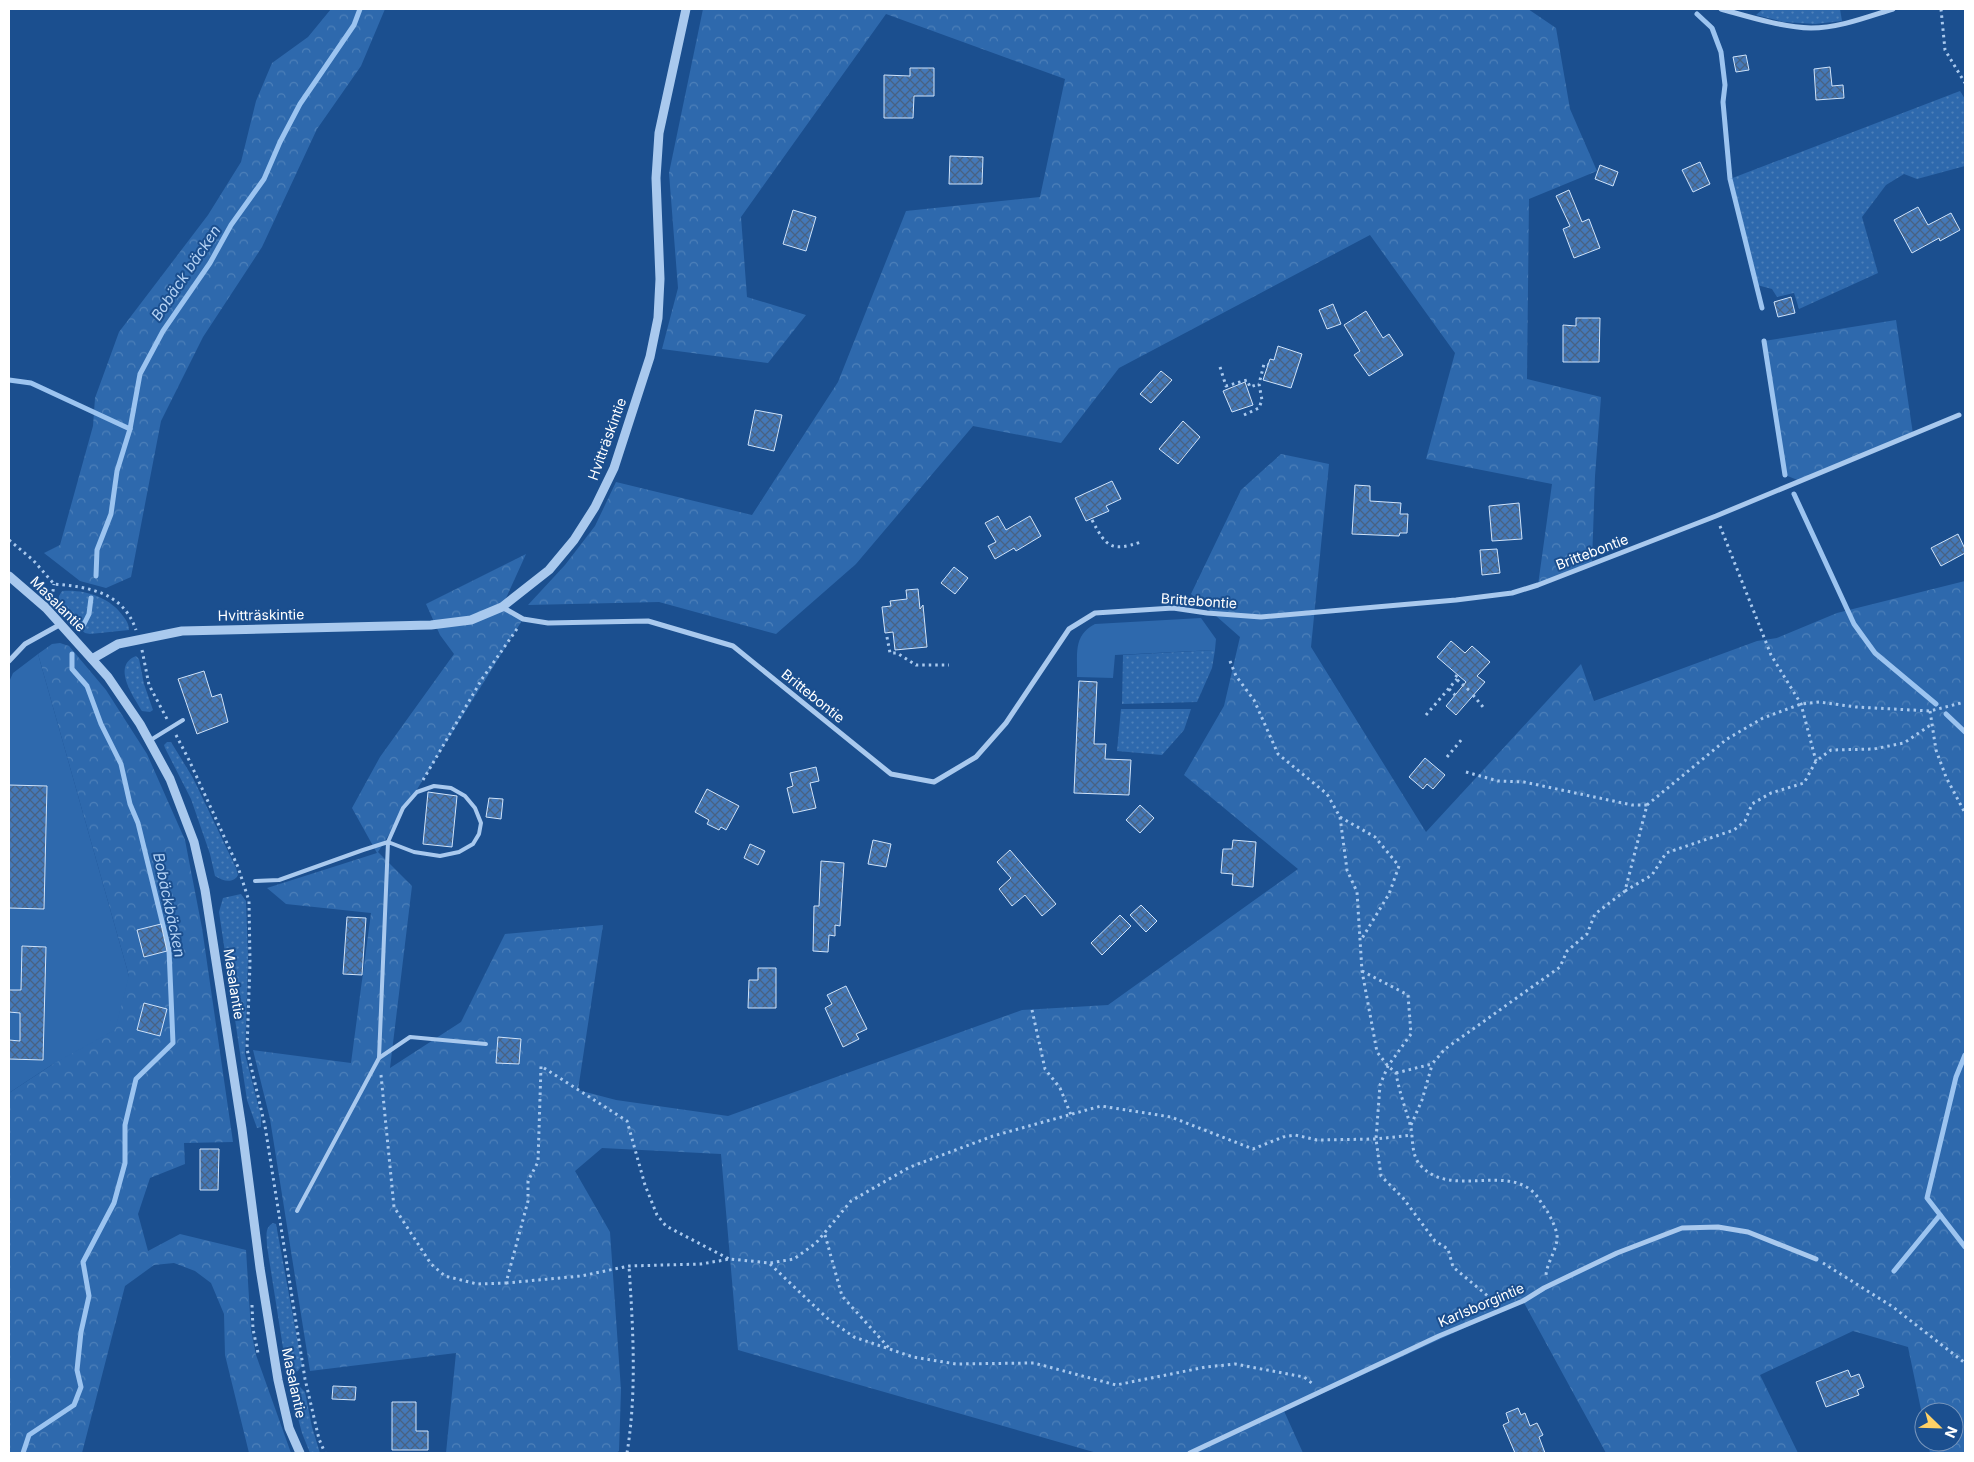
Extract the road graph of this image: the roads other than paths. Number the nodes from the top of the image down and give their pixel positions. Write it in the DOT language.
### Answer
graph roads {
  1 [pos="686,9"];
  2 [pos="1721,9"];
  3 [pos="1893,9"];
  4 [pos="1959,415"];
  5 [pos="9,576"];
  6 [pos="502,607"];
  7 [pos="60,624"];
  8 [pos="92,659"];
  9 [pos="9,661"];
  10 [pos="183,720"];
  11 [pos="149,741"];
  12 [pos="388,842"];
  13 [pos="255,881"];
  14 [pos="486,1044"];
  15 [pos="379,1058"];
  16 [pos="296,1211"];
  17 [pos="1816,1259"];
  18 [pos="300,1453"];
  19 [pos="1190,1453"];
  1 -- 6 [label="street, Hvitträskintie"];
  2 -- 3 [label="street"];
  4 -- 6 [label="street, Brittebontie"];
  5 -- 7 [label="street, Masalantie"];
  6 -- 8 [label="street, Hvitträskintie"];
  7 -- 8 [label="street, Masalantie"];
  7 -- 9 [label="street"];
  8 -- 11 [label="street, Masalantie"];
  10 -- 11 [label="lane"];
  11 -- 18 [label="street, Masalantie"];
  12 -- 12 [label="lane"];
  12 -- 13 [label="lane"];
  12 -- 15 [label="lane"];
  14 -- 15 [label="lane"];
  15 -- 16 [label="lane"];
  17 -- 19 [label="street, Karlsborgintie"];
}
